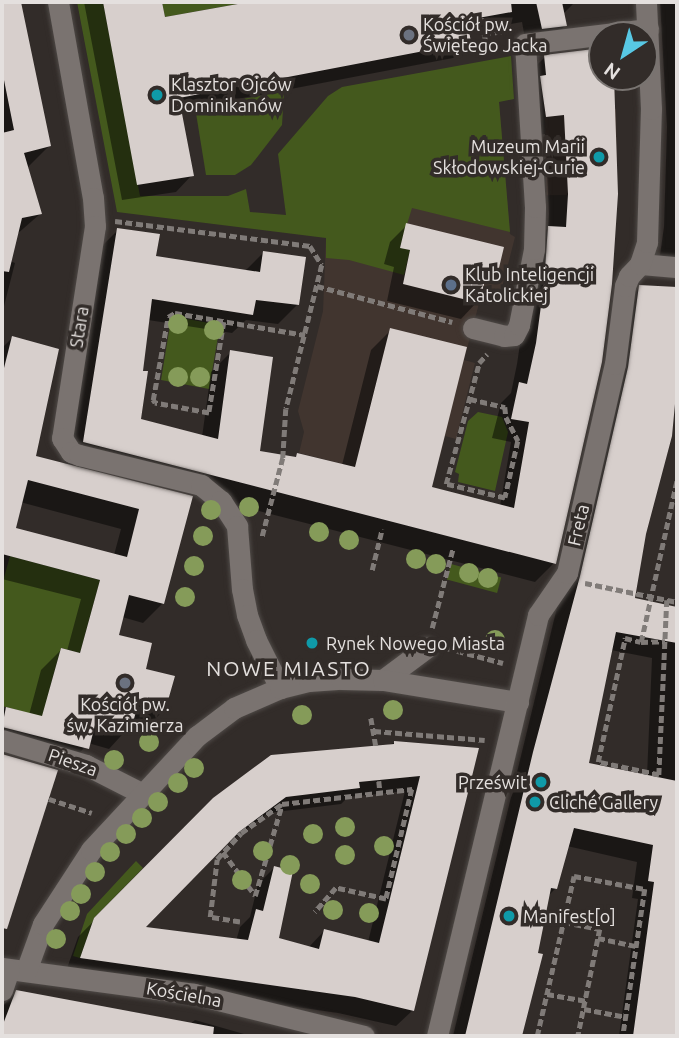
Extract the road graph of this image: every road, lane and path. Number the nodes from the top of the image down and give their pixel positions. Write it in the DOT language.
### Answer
graph roads {
  1 [pos="58,2"];
  2 [pos="646,2"];
  3 [pos="482,18"];
  4 [pos="647,21"];
  5 [pos="484,31"];
  6 [pos="588,36"];
  7 [pos="487,51"];
  8 [pos="649,91"];
  9 [pos="124,222"];
  10 [pos="640,264"];
  11 [pos="677,267"];
  12 [pos="317,286"];
  13 [pos="224,322"];
  14 [pos="482,330"];
  15 [pos="305,335"];
  16 [pos="470,399"];
  17 [pos="677,486"];
  18 [pos="382,529"];
  19 [pos="261,542"];
  20 [pos="453,548"];
  21 [pos="372,570"];
  22 [pos="577,582"];
  23 [pos="649,596"];
  24 [pos="667,600"];
  25 [pos="677,602"];
  26 [pos="665,641"];
  27 [pos="641,642"];
  28 [pos="432,643"];
  29 [pos="503,663"];
  30 [pos="383,680"];
  31 [pos="280,688"];
  32 [pos="518,702"];
  33 [pos="371,718"];
  34 [pos="373,731"];
  35 [pos="2,740"];
  36 [pos="485,740"];
  37 [pos="376,746"];
  38 [pos="379,781"];
  39 [pos="380,791"];
  40 [pos="141,793"];
  41 [pos="49,799"];
  42 [pos="282,804"];
  43 [pos="92,813"];
  44 [pos="223,852"];
  45 [pos="315,912"];
  46 [pos="240,922"];
  47 [pos="564,922"];
  48 [pos="598,938"];
  49 [pos="636,946"];
  50 [pos="12,970"];
  51 [pos="2,990"];
  52 [pos="547,994"];
  53 [pos="585,1001"];
  54 [pos="584,1009"];
  55 [pos="626,1017"];
  56 [pos="364,1036"];
  57 [pos="437,1036"];
  58 [pos="537,1036"];
  59 [pos="578,1036"];
  60 [pos="623,1036"];
  1 -- 31 [label="street, Stara"];
  2 -- 4 [label="street, Freta"];
  3 -- 5 [label="path"];
  5 -- 5 [label="path"];
  5 -- 7 [label="path"];
  6 -- 14 [label="street"];
  8 -- 10 [label="street, Freta"];
  9 -- 12 [label="path"];
  10 -- 11 [label="street"];
  10 -- 32 [label="street, Freta"];
  12 -- 14 [label="path"];
  12 -- 15 [label="path"];
  13 -- 13 [label="path"];
  13 -- 15 [label="path"];
  14 -- 16 [label="path"];
  15 -- 19 [label="path"];
  16 -- 16 [label="path"];
  17 -- 23 [label="path"];
  18 -- 21 [label="path"];
  20 -- 28 [label="path"];
  22 -- 23 [label="path"];
  23 -- 24 [label="path"];
  23 -- 27 [label="path"];
  24 -- 25 [label="path"];
  24 -- 26 [label="path"];
  26 -- 27 [label="path"];
  26 -- 27 [label="path"];
  28 -- 29 [label="path"];
  28 -- 30 [label="street"];
  30 -- 31 [label="street"];
  30 -- 32 [label="street"];
  31 -- 40 [label="street"];
  32 -- 57 [label="street, Freta"];
  33 -- 34 [label="path"];
  34 -- 36 [label="path"];
  34 -- 37 [label="path"];
  35 -- 40 [label="street, Piesza"];
  38 -- 39 [label="path"];
  39 -- 42 [label="path"];
  39 -- 45 [label="path"];
  40 -- 50 [label="street"];
  41 -- 43 [label="path"];
  42 -- 44 [label="path"];
  42 -- 44 [label="path"];
  44 -- 46 [label="path"];
  47 -- 48 [label="path"];
  47 -- 49 [label="path"];
  47 -- 52 [label="path"];
  48 -- 49 [label="path"];
  48 -- 53 [label="path"];
  49 -- 55 [label="path"];
  50 -- 51 [label="street"];
  50 -- 56 [label="street, Kościelna"];
  52 -- 53 [label="path"];
  52 -- 58 [label="path"];
  53 -- 54 [label="path"];
  54 -- 55 [label="path"];
  54 -- 59 [label="path"];
  55 -- 60 [label="path"];
}
